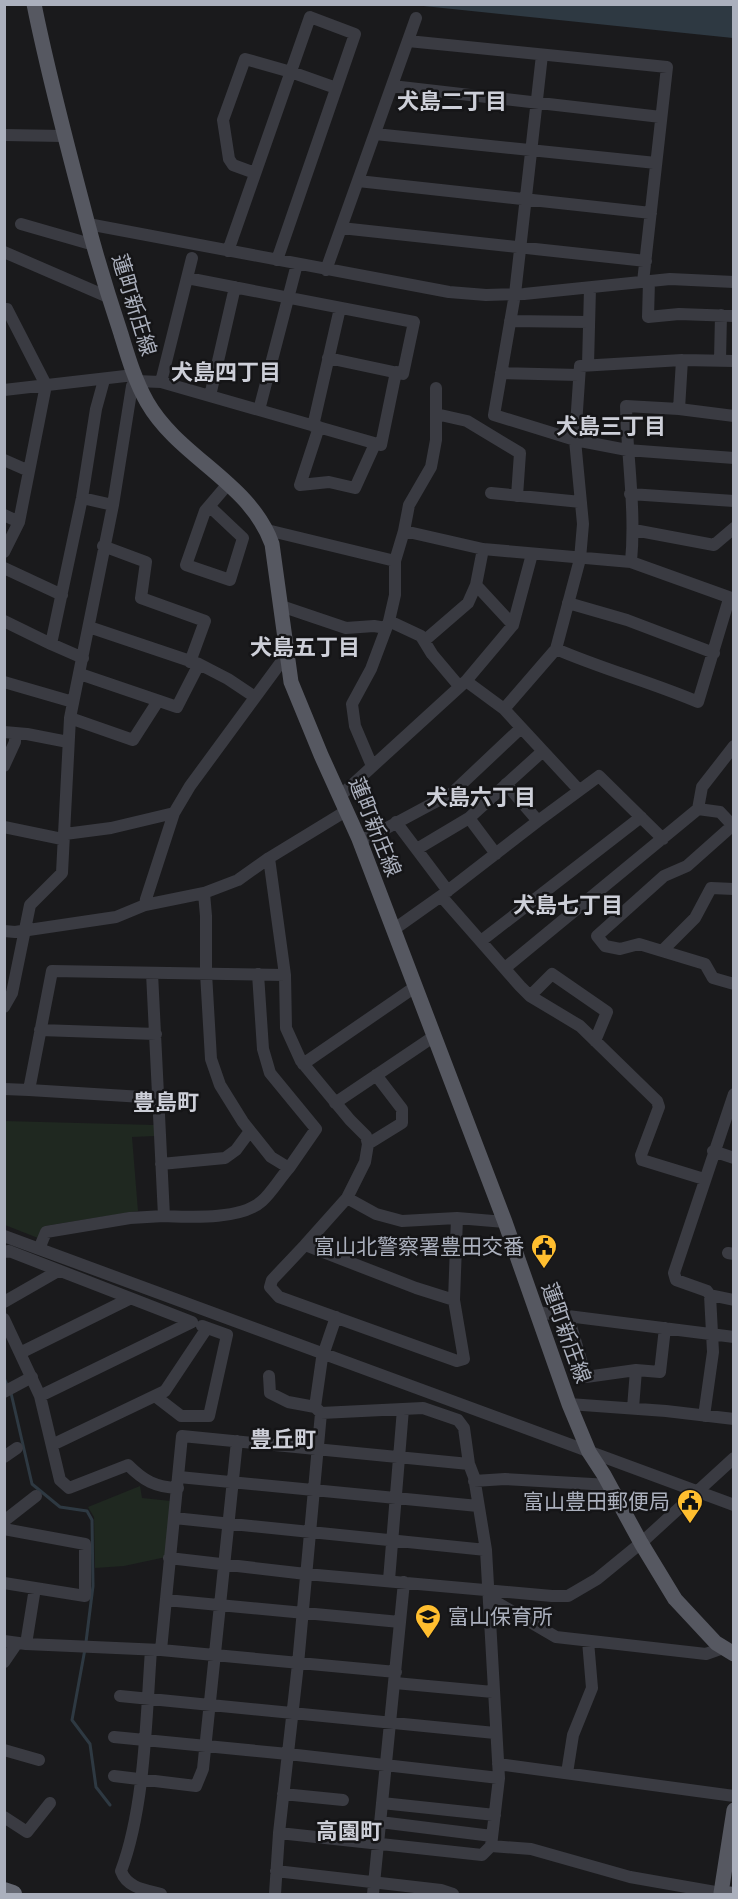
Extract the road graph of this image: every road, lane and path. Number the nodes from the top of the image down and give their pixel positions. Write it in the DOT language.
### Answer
graph roads {
  1 [pos="34,4"];
  2 [pos="416,18"];
  3 [pos="408,41"];
  4 [pos="542,55"];
  5 [pos="291,72"];
  6 [pos="392,86"];
  7 [pos="336,88"];
  8 [pos="537,102"];
  9 [pos="661,117"];
  10 [pos="375,134"];
  11 [pos="4,135"];
  12 [pos="63,136"];
  13 [pos="531,150"];
  14 [pos="656,163"];
  15 [pos="255,173"];
  16 [pos="358,181"];
  17 [pos="525,199"];
  18 [pos="651,213"];
  19 [pos="21,224"];
  20 [pos="88,224"];
  21 [pos="341,228"];
  22 [pos="94,245"];
  23 [pos="520,247"];
  24 [pos="228,251"];
  25 [pos="4,252"];
  26 [pos="192,258"];
  27 [pos="277,260"];
  28 [pos="646,261"];
  29 [pos="297,264"];
  30 [pos="326,270"];
  31 [pos="187,278"];
  32 [pos="646,281"];
  33 [pos="734,282"];
  34 [pos="235,287"];
  35 [pos="590,288"];
  36 [pos="515,294"];
  37 [pos="108,297"];
  38 [pos="288,298"];
  39 [pos="340,308"];
  40 [pos="4,309"];
  41 [pos="727,315"];
  42 [pos="510,321"];
  43 [pos="589,322"];
  44 [pos="328,358"];
  45 [pos="682,360"];
  46 [pos="720,360"];
  47 [pos="734,361"];
  48 [pos="588,365"];
  49 [pos="396,372"];
  50 [pos="501,373"];
  51 [pos="579,375"];
  52 [pos="135,378"];
  53 [pos="104,380"];
  54 [pos="161,382"];
  55 [pos="46,385"];
  56 [pos="436,388"];
  57 [pos="4,390"];
  58 [pos="210,396"];
  59 [pos="679,409"];
  60 [pos="259,410"];
  61 [pos="436,414"];
  62 [pos="734,416"];
  63 [pos="316,426"];
  64 [pos="575,440"];
  65 [pos="375,444"];
  66 [pos="627,450"];
  67 [pos="734,458"];
  68 [pos="4,460"];
  69 [pos="29,471"];
  70 [pos="228,484"];
  71 [pos="491,493"];
  72 [pos="630,494"];
  73 [pos="518,496"];
  74 [pos="81,498"];
  75 [pos="734,501"];
  76 [pos="581,502"];
  77 [pos="112,505"];
  78 [pos="209,506"];
  79 [pos="4,515"];
  80 [pos="19,522"];
  81 [pos="734,528"];
  82 [pos="267,530"];
  83 [pos="634,530"];
  84 [pos="404,531"];
  85 [pos="103,546"];
  86 [pos="483,549"];
  87 [pos="4,552"];
  88 [pos="532,554"];
  89 [pos="580,558"];
  90 [pos="395,561"];
  91 [pos="631,562"];
  92 [pos="4,568"];
  93 [pos="476,585"];
  94 [pos="62,595"];
  95 [pos="731,599"];
  96 [pos="568,603"];
  97 [pos="281,606"];
  98 [pos="4,621"];
  99 [pos="387,624"];
  100 [pos="513,625"];
  101 [pos="89,627"];
  102 [pos="424,641"];
  103 [pos="51,644"];
  104 [pos="556,649"];
  105 [pos="714,653"];
  106 [pos="287,654"];
  107 [pos="83,658"];
  108 [pos="195,663"];
  109 [pos="80,674"];
  110 [pos="4,682"];
  111 [pos="463,683"];
  112 [pos="255,697"];
  113 [pos="158,700"];
  114 [pos="74,702"];
  115 [pos="504,709"];
  116 [pos="70,718"];
  117 [pos="521,728"];
  118 [pos="10,732"];
  119 [pos="68,742"];
  120 [pos="734,746"];
  121 [pos="543,751"];
  122 [pos="4,766"];
  123 [pos="372,766"];
  124 [pos="506,784"];
  125 [pos="579,790"];
  126 [pos="340,796"];
  127 [pos="698,809"];
  128 [pos="346,811"];
  129 [pos="174,813"];
  130 [pos="641,817"];
  131 [pos="469,818"];
  132 [pos="538,821"];
  133 [pos="396,822"];
  134 [pos="733,826"];
  135 [pos="4,827"];
  136 [pos="64,836"];
  137 [pos="663,838"];
  138 [pos="359,839"];
  139 [pos="417,849"];
  140 [pos="496,854"];
  141 [pos="269,858"];
  142 [pos="734,890"];
  143 [pos="204,892"];
  144 [pos="445,894"];
  145 [pos="145,905"];
  146 [pos="26,930"];
  147 [pos="393,930"];
  148 [pos="4,931"];
  149 [pos="481,941"];
  150 [pos="662,951"];
  151 [pos="504,968"];
  152 [pos="152,973"];
  153 [pos="206,973"];
  154 [pos="258,974"];
  155 [pos="285,975"];
  156 [pos="734,984"];
  157 [pos="414,987"];
  158 [pos="530,996"];
  159 [pos="4,1007"];
  160 [pos="40,1030"];
  161 [pos="156,1035"];
  162 [pos="433,1037"];
  163 [pos="595,1041"];
  164 [pos="303,1064"];
  165 [pos="376,1075"];
  166 [pos="4,1089"];
  167 [pos="29,1090"];
  168 [pos="734,1094"];
  169 [pos="159,1098"];
  170 [pos="335,1103"];
  171 [pos="250,1131"];
  172 [pos="368,1144"];
  173 [pos="713,1151"];
  174 [pos="734,1158"];
  175 [pos="161,1164"];
  176 [pos="289,1168"];
  177 [pos="704,1179"];
  178 [pos="347,1198"];
  179 [pos="164,1216"];
  180 [pos="457,1218"];
  181 [pos="505,1222"];
  182 [pos="4,1236"];
  183 [pos="305,1245"];
  184 [pos="39,1249"];
  185 [pos="4,1252"];
  186 [pos="58,1271"];
  187 [pos="710,1295"];
  188 [pos="129,1299"];
  189 [pos="454,1300"];
  190 [pos="734,1300"];
  191 [pos="4,1302"];
  192 [pos="536,1312"];
  193 [pos="568,1316"];
  194 [pos="336,1317"];
  195 [pos="4,1319"];
  196 [pos="192,1322"];
  197 [pos="207,1328"];
  198 [pos="665,1328"];
  199 [pos="712,1334"];
  200 [pos="734,1337"];
  201 [pos="20,1353"];
  202 [pos="324,1353"];
  203 [pos="636,1370"];
  204 [pos="269,1376"];
  205 [pos="32,1377"];
  206 [pos="4,1392"];
  207 [pos="40,1396"];
  208 [pos="156,1396"];
  209 [pos="569,1404"];
  210 [pos="403,1408"];
  211 [pos="633,1408"];
  212 [pos="318,1410"];
  213 [pos="704,1416"];
  214 [pos="734,1419"];
  215 [pos="237,1441"];
  216 [pos="51,1445"];
  217 [pos="17,1448"];
  218 [pos="318,1449"];
  219 [pos="589,1452"];
  220 [pos="4,1457"];
  221 [pos="399,1457"];
  222 [pos="734,1458"];
  223 [pos="469,1464"];
  224 [pos="474,1481"];
  225 [pos="233,1482"];
  226 [pos="179,1483"];
  227 [pos="610,1485"];
  228 [pos="314,1490"];
  229 [pos="698,1492"];
  230 [pos="36,1497"];
  231 [pos="396,1498"];
  232 [pos="734,1505"];
  233 [pos="478,1506"];
  234 [pos="174,1518"];
  235 [pos="4,1521"];
  236 [pos="228,1523"];
  237 [pos="4,1529"];
  238 [pos="309,1532"];
  239 [pos="392,1540"];
  240 [pos="641,1543"];
  241 [pos="486,1550"];
  242 [pos="169,1558"];
  243 [pos="224,1564"];
  244 [pos="306,1574"];
  245 [pos="389,1580"];
  246 [pos="404,1582"];
  247 [pos="4,1583"];
  248 [pos="35,1588"];
  249 [pos="489,1594"];
  250 [pos="166,1600"];
  251 [pos="220,1605"];
  252 [pos="303,1613"];
  253 [pos="400,1622"];
  254 [pos="588,1641"];
  255 [pos="16,1642"];
  256 [pos="156,1650"];
  257 [pos="728,1651"];
  258 [pos="215,1656"];
  259 [pos="4,1662"];
  260 [pos="298,1664"];
  261 [pos="395,1677"];
  262 [pos="493,1692"];
  263 [pos="120,1696"];
  264 [pos="148,1699"];
  265 [pos="209,1705"];
  266 [pos="292,1714"];
  267 [pos="391,1723"];
  268 [pos="495,1733"];
  269 [pos="114,1737"];
  270 [pos="144,1740"];
  271 [pos="206,1746"];
  272 [pos="4,1750"];
  273 [pos="288,1754"];
  274 [pos="39,1760"];
  275 [pos="498,1764"];
  276 [pos="387,1765"];
  277 [pos="567,1773"];
  278 [pos="114,1776"];
  279 [pos="140,1778"];
  280 [pos="499,1778"];
  281 [pos="284,1794"];
  282 [pos="734,1796"];
  283 [pos="343,1800"];
  284 [pos="50,1803"];
  285 [pos="382,1803"];
  286 [pos="734,1810"];
  287 [pos="495,1815"];
  288 [pos="4,1817"];
  289 [pos="380,1822"];
  290 [pos="279,1833"];
  291 [pos="492,1841"];
  292 [pos="378,1843"];
  293 [pos="276,1871"];
  294 [pos="374,1888"];
  295 [pos="669,1888"];
  296 [pos="4,1891"];
  297 [pos="13,1894"];
  298 [pos="161,1894"];
  299 [pos="275,1894"];
  300 [pos="453,1894"];
  301 [pos="724,1894"];
  1 -- 12 [label="main road, 蓮町新庄線"];
  2 -- 3 [label="street"];
  3 -- 4 [label="street"];
  3 -- 6 [label="street"];
  4 -- 8 [label="street"];
  4 -- 9 [label="street"];
  5 -- 7 [label="street"];
  5 -- 7 [label="street"];
  5 -- 15 [label="street"];
  5 -- 15 [label="street"];
  6 -- 8 [label="street"];
  6 -- 10 [label="street"];
  7 -- 27 [label="street"];
  8 -- 9 [label="street"];
  8 -- 13 [label="street"];
  9 -- 14 [label="street"];
  10 -- 13 [label="street"];
  10 -- 16 [label="street"];
  11 -- 12 [label="street"];
  12 -- 20 [label="main road, 蓮町新庄線"];
  13 -- 14 [label="street"];
  13 -- 17 [label="street"];
  14 -- 18 [label="street"];
  15 -- 24 [label="street"];
  16 -- 17 [label="street"];
  16 -- 21 [label="street"];
  17 -- 18 [label="street"];
  17 -- 23 [label="street"];
  18 -- 28 [label="street"];
  19 -- 22 [label="street"];
  20 -- 22 [label="main road, 蓮町新庄線"];
  20 -- 24 [label="street"];
  21 -- 23 [label="street"];
  21 -- 30 [label="street"];
  22 -- 37 [label="main road, 蓮町新庄線"];
  23 -- 28 [label="street"];
  23 -- 36 [label="street"];
  24 -- 27 [label="street"];
  25 -- 37 [label="street"];
  26 -- 31 [label="street"];
  27 -- 29 [label="street"];
  28 -- 32 [label="street"];
  29 -- 30 [label="street"];
  29 -- 38 [label="street"];
  30 -- 36 [label="street"];
  31 -- 34 [label="street"];
  31 -- 54 [label="street"];
  32 -- 33 [label="street"];
  32 -- 35 [label="street"];
  32 -- 41 [label="street"];
  34 -- 38 [label="street"];
  34 -- 58 [label="street"];
  35 -- 36 [label="street"];
  35 -- 43 [label="street"];
  36 -- 42 [label="street"];
  37 -- 52 [label="main road, 蓮町新庄線"];
  38 -- 39 [label="street"];
  38 -- 60 [label="street"];
  39 -- 44 [label="street"];
  39 -- 49 [label="street"];
  40 -- 55 [label="street"];
  41 -- 46 [label="street"];
  42 -- 43 [label="street"];
  42 -- 50 [label="street"];
  43 -- 48 [label="street"];
  44 -- 49 [label="street"];
  44 -- 63 [label="street"];
  45 -- 46 [label="street"];
  45 -- 48 [label="street"];
  45 -- 59 [label="street"];
  46 -- 47 [label="street"];
  48 -- 51 [label="street"];
  49 -- 65 [label="street"];
  50 -- 51 [label="street"];
  50 -- 64 [label="street"];
  51 -- 64 [label="street"];
  52 -- 53 [label="street"];
  52 -- 54 [label="street"];
  52 -- 70 [label="main road, 蓮町新庄線"];
  52 -- 77 [label="street"];
  53 -- 55 [label="street"];
  53 -- 74 [label="street"];
  54 -- 58 [label="street"];
  55 -- 57 [label="street"];
  55 -- 69 [label="street"];
  56 -- 61 [label="street"];
  58 -- 60 [label="street"];
  59 -- 62 [label="street"];
  59 -- 66 [label="street"];
  60 -- 63 [label="street"];
  61 -- 73 [label="street"];
  61 -- 84 [label="street"];
  63 -- 65 [label="street"];
  63 -- 65 [label="street"];
  64 -- 66 [label="street"];
  64 -- 76 [label="street"];
  66 -- 67 [label="street"];
  66 -- 72 [label="street"];
  68 -- 69 [label="street"];
  69 -- 80 [label="street"];
  70 -- 78 [label="street"];
  70 -- 82 [label="main road, 蓮町新庄線"];
  71 -- 73 [label="street"];
  72 -- 75 [label="street"];
  72 -- 83 [label="street"];
  73 -- 76 [label="street"];
  74 -- 77 [label="street"];
  74 -- 94 [label="street"];
  76 -- 89 [label="street"];
  77 -- 85 [label="street"];
  78 -- 78 [label="street"];
  79 -- 80 [label="street"];
  80 -- 87 [label="street"];
  81 -- 83 [label="street"];
  82 -- 90 [label="street"];
  82 -- 97 [label="main road, 蓮町新庄線"];
  83 -- 91 [label="street"];
  84 -- 86 [label="street"];
  84 -- 90 [label="street"];
  85 -- 101 [label="street"];
  85 -- 108 [label="street"];
  86 -- 88 [label="street"];
  86 -- 93 [label="street"];
  88 -- 89 [label="street"];
  88 -- 100 [label="street"];
  89 -- 91 [label="street"];
  89 -- 96 [label="street"];
  90 -- 99 [label="street"];
  91 -- 95 [label="street"];
  92 -- 94 [label="street"];
  93 -- 100 [label="street"];
  93 -- 102 [label="street"];
  94 -- 103 [label="street"];
  95 -- 105 [label="street"];
  96 -- 104 [label="street"];
  96 -- 105 [label="street"];
  97 -- 99 [label="street"];
  97 -- 106 [label="main road, 蓮町新庄線"];
  98 -- 103 [label="street"];
  99 -- 102 [label="street"];
  99 -- 123 [label="street"];
  100 -- 111 [label="street"];
  101 -- 107 [label="street"];
  101 -- 108 [label="street"];
  102 -- 111 [label="street"];
  103 -- 107 [label="street"];
  104 -- 105 [label="street"];
  104 -- 115 [label="street"];
  106 -- 112 [label="street"];
  106 -- 126 [label="main road, 蓮町新庄線"];
  107 -- 109 [label="street"];
  108 -- 112 [label="street"];
  108 -- 113 [label="street"];
  109 -- 113 [label="street"];
  109 -- 114 [label="street"];
  110 -- 114 [label="street"];
  111 -- 115 [label="street"];
  111 -- 123 [label="street"];
  112 -- 129 [label="street"];
  113 -- 116 [label="street"];
  114 -- 116 [label="street"];
  115 -- 117 [label="street"];
  116 -- 119 [label="street"];
  117 -- 121 [label="street"];
  117 -- 133 [label="street"];
  118 -- 119 [label="street"];
  118 -- 122 [label="street"];
  119 -- 136 [label="street"];
  120 -- 127 [label="street"];
  121 -- 124 [label="street"];
  121 -- 125 [label="street"];
  123 -- 126 [label="street"];
  124 -- 131 [label="street"];
  124 -- 132 [label="street"];
  125 -- 130 [label="street"];
  125 -- 132 [label="street"];
  126 -- 128 [label="main road, 蓮町新庄線"];
  127 -- 134 [label="street"];
  127 -- 137 [label="street"];
  128 -- 138 [label="main road, 蓮町新庄線"];
  128 -- 141 [label="street"];
  129 -- 136 [label="street"];
  129 -- 145 [label="street"];
  130 -- 137 [label="street"];
  130 -- 149 [label="street"];
  131 -- 139 [label="street"];
  131 -- 140 [label="street"];
  132 -- 140 [label="street"];
  133 -- 138 [label="street"];
  133 -- 139 [label="street"];
  134 -- 150 [label="street"];
  135 -- 136 [label="street"];
  136 -- 146 [label="street"];
  137 -- 151 [label="street"];
  138 -- 147 [label="main road, 蓮町新庄線"];
  139 -- 144 [label="street"];
  140 -- 144 [label="street"];
  141 -- 143 [label="street"];
  141 -- 155 [label="street"];
  142 -- 150 [label="street"];
  143 -- 145 [label="street"];
  143 -- 153 [label="street"];
  144 -- 147 [label="street"];
  144 -- 149 [label="street"];
  145 -- 146 [label="street"];
  146 -- 148 [label="street"];
  146 -- 159 [label="street"];
  147 -- 157 [label="main road, 蓮町新庄線"];
  149 -- 151 [label="street"];
  150 -- 156 [label="street"];
  151 -- 158 [label="street"];
  152 -- 153 [label="street"];
  152 -- 160 [label="street"];
  152 -- 161 [label="street"];
  153 -- 154 [label="street"];
  153 -- 171 [label="street"];
  154 -- 155 [label="street"];
  154 -- 176 [label="street"];
  155 -- 164 [label="street"];
  157 -- 162 [label="main road, 蓮町新庄線"];
  157 -- 164 [label="street"];
  158 -- 163 [label="street"];
  158 -- 163 [label="street"];
  160 -- 161 [label="street"];
  160 -- 167 [label="street"];
  161 -- 169 [label="street"];
  162 -- 165 [label="street"];
  162 -- 181 [label="main road, 蓮町新庄線"];
  163 -- 177 [label="street"];
  164 -- 170 [label="street"];
  165 -- 170 [label="street"];
  165 -- 172 [label="street"];
  166 -- 167 [label="street"];
  167 -- 169 [label="street"];
  168 -- 173 [label="street"];
  169 -- 175 [label="street"];
  170 -- 172 [label="street"];
  171 -- 175 [label="street"];
  171 -- 176 [label="street"];
  172 -- 178 [label="street"];
  173 -- 174 [label="street"];
  173 -- 177 [label="street"];
  175 -- 179 [label="street"];
  176 -- 179 [label="street"];
  177 -- 187 [label="street"];
  178 -- 180 [label="street"];
  178 -- 183 [label="street"];
  179 -- 184 [label="street"];
  180 -- 181 [label="street"];
  180 -- 189 [label="street"];
  181 -- 192 [label="main road, 蓮町新庄線"];
  182 -- 184 [label="street"];
  183 -- 189 [label="street"];
  183 -- 194 [label="street"];
  184 -- 202 [label="street"];
  185 -- 186 [label="street"];
  186 -- 188 [label="street"];
  186 -- 191 [label="street"];
  187 -- 190 [label="street"];
  187 -- 199 [label="street"];
  188 -- 196 [label="street"];
  188 -- 201 [label="street"];
  189 -- 194 [label="street"];
  192 -- 193 [label="street"];
  192 -- 209 [label="main road, 蓮町新庄線"];
  193 -- 198 [label="street"];
  193 -- 203 [label="street"];
  194 -- 202 [label="street"];
  195 -- 201 [label="street"];
  196 -- 197 [label="street"];
  196 -- 207 [label="street"];
  197 -- 208 [label="street"];
  197 -- 208 [label="street"];
  198 -- 199 [label="street"];
  198 -- 203 [label="street"];
  199 -- 200 [label="street"];
  199 -- 213 [label="street"];
  201 -- 205 [label="street"];
  202 -- 212 [label="street"];
  202 -- 219 [label="street"];
  203 -- 211 [label="street"];
  204 -- 212 [label="street"];
  205 -- 206 [label="street"];
  205 -- 207 [label="street"];
  207 -- 216 [label="street"];
  208 -- 216 [label="street"];
  209 -- 211 [label="street"];
  209 -- 219 [label="main road, 蓮町新庄線"];
  210 -- 212 [label="street"];
  210 -- 221 [label="street"];
  210 -- 223 [label="street"];
  211 -- 213 [label="street"];
  212 -- 218 [label="street"];
  213 -- 214 [label="street"];
  215 -- 218 [label="street"];
  215 -- 225 [label="street"];
  215 -- 226 [label="street"];
  216 -- 226 [label="street"];
  217 -- 220 [label="street"];
  218 -- 221 [label="street"];
  218 -- 228 [label="street"];
  219 -- 227 [label="main road, 蓮町新庄線"];
  219 -- 229 [label="street"];
  221 -- 223 [label="street"];
  221 -- 231 [label="street"];
  222 -- 229 [label="street"];
  223 -- 224 [label="street"];
  224 -- 227 [label="street"];
  224 -- 233 [label="street"];
  225 -- 226 [label="street"];
  225 -- 228 [label="street"];
  225 -- 236 [label="street"];
  226 -- 234 [label="street"];
  227 -- 240 [label="main road, 蓮町新庄線"];
  228 -- 231 [label="street"];
  228 -- 238 [label="street"];
  229 -- 232 [label="street"];
  229 -- 240 [label="street"];
  230 -- 235 [label="street"];
  231 -- 233 [label="street"];
  231 -- 239 [label="street"];
  233 -- 241 [label="street"];
  234 -- 236 [label="street"];
  234 -- 242 [label="street"];
  236 -- 238 [label="street"];
  236 -- 243 [label="street"];
  237 -- 248 [label="street"];
  238 -- 239 [label="street"];
  238 -- 244 [label="street"];
  239 -- 241 [label="street"];
  239 -- 245 [label="street"];
  240 -- 249 [label="street"];
  240 -- 257 [label="main road, 蓮町新庄線"];
  241 -- 249 [label="street"];
  242 -- 243 [label="street"];
  242 -- 250 [label="street"];
  243 -- 244 [label="street"];
  243 -- 251 [label="street"];
  244 -- 245 [label="street"];
  244 -- 252 [label="street"];
  245 -- 246 [label="street"];
  246 -- 249 [label="street"];
  246 -- 253 [label="street"];
  247 -- 248 [label="street"];
  248 -- 255 [label="street"];
  249 -- 254 [label="street"];
  249 -- 262 [label="street"];
  250 -- 251 [label="street"];
  250 -- 256 [label="street"];
  251 -- 252 [label="street"];
  251 -- 258 [label="street"];
  252 -- 253 [label="street"];
  252 -- 260 [label="street"];
  253 -- 261 [label="street"];
  254 -- 257 [label="street"];
  254 -- 277 [label="street"];
  255 -- 256 [label="street"];
  255 -- 259 [label="street"];
  256 -- 258 [label="street"];
  256 -- 264 [label="street"];
  258 -- 260 [label="street"];
  258 -- 265 [label="street"];
  260 -- 261 [label="street"];
  260 -- 266 [label="street"];
  261 -- 262 [label="street"];
  261 -- 267 [label="street"];
  262 -- 268 [label="street"];
  263 -- 264 [label="street"];
  264 -- 265 [label="street"];
  264 -- 270 [label="street"];
  265 -- 266 [label="street"];
  265 -- 271 [label="street"];
  266 -- 267 [label="street"];
  266 -- 273 [label="street"];
  267 -- 268 [label="street"];
  267 -- 276 [label="street"];
  268 -- 275 [label="street"];
  269 -- 270 [label="street"];
  270 -- 271 [label="street"];
  270 -- 279 [label="street"];
  271 -- 273 [label="street"];
  271 -- 279 [label="street"];
  272 -- 274 [label="street"];
  273 -- 276 [label="street"];
  273 -- 281 [label="street"];
  275 -- 277 [label="street"];
  275 -- 280 [label="street"];
  276 -- 280 [label="street"];
  276 -- 285 [label="street"];
  277 -- 282 [label="street"];
  278 -- 279 [label="street"];
  279 -- 298 [label="street"];
  280 -- 287 [label="street"];
  281 -- 283 [label="street"];
  281 -- 290 [label="street"];
  284 -- 288 [label="street"];
  285 -- 287 [label="street"];
  285 -- 289 [label="street"];
  286 -- 301 [label="main road"];
  287 -- 291 [label="street"];
  289 -- 291 [label="street"];
  289 -- 292 [label="street"];
  290 -- 292 [label="street"];
  290 -- 293 [label="street"];
  291 -- 292 [label="street"];
  291 -- 295 [label="street"];
  292 -- 294 [label="street"];
  293 -- 294 [label="street"];
  293 -- 299 [label="street"];
  294 -- 300 [label="street"];
  295 -- 301 [label="street"];
  296 -- 297 [label="highway"];
}
